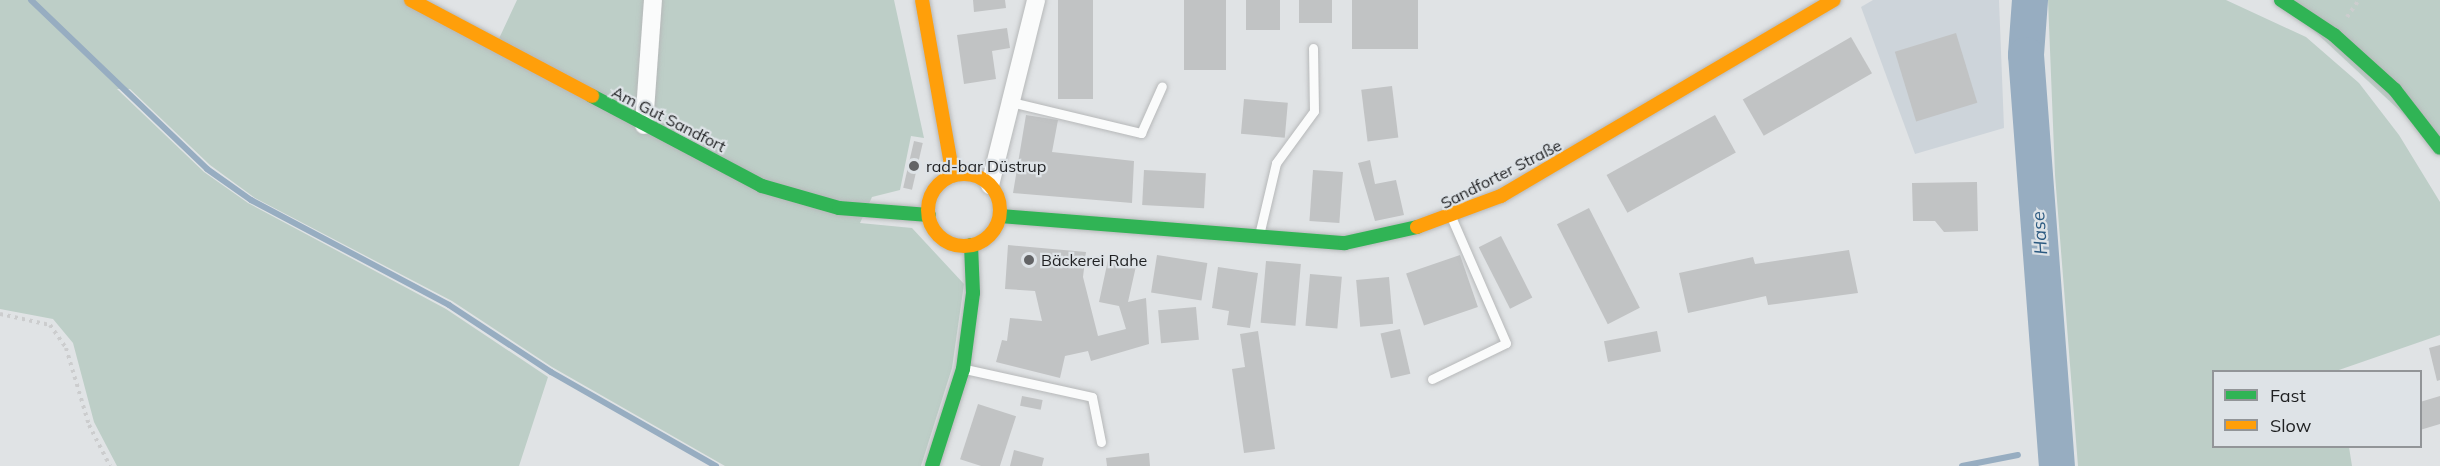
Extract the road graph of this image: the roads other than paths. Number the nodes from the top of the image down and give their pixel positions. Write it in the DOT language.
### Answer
graph roads {
  1 [pos="411,0"];
  2 [pos="653,0"];
  3 [pos="922,0"];
  4 [pos="1036,0"];
  5 [pos="1834,0"];
  6 [pos="2281,0"];
  7 [pos="1313,48"];
  8 [pos="1162,86"];
  9 [pos="1011,102"];
  10 [pos="644,125"];
  11 [pos="2440,148"];
  12 [pos="953,175"];
  13 [pos="990,185"];
  14 [pos="928,215"];
  15 [pos="1000,216"];
  16 [pos="1452,219"];
  17 [pos="1259,236"];
  18 [pos="970,245"];
  19 [pos="963,369"];
  20 [pos="1432,379"];
  21 [pos="1101,442"];
  22 [pos="932,466"];
  1 -- 10 [label="street, Am Gut Sandfort"];
  2 -- 10 [label="street"];
  3 -- 12 [label="street"];
  4 -- 9 [label="street"];
  5 -- 16 [label="street, Sandforter Straße"];
  6 -- 11 [label="street"];
  7 -- 17 [label="lane"];
  8 -- 9 [label="lane"];
  9 -- 13 [label="street"];
  10 -- 14 [label="street, Am Gut Sandfort"];
  12 -- 13 [label="street"];
  12 -- 14 [label="street"];
  13 -- 15 [label="street"];
  14 -- 18 [label="street"];
  15 -- 17 [label="street, Sandforter Straße"];
  15 -- 18 [label="street"];
  16 -- 17 [label="street, Sandforter Straße"];
  16 -- 20 [label="lane"];
  18 -- 19 [label="street"];
  19 -- 21 [label="lane"];
  19 -- 22 [label="street"];
}
